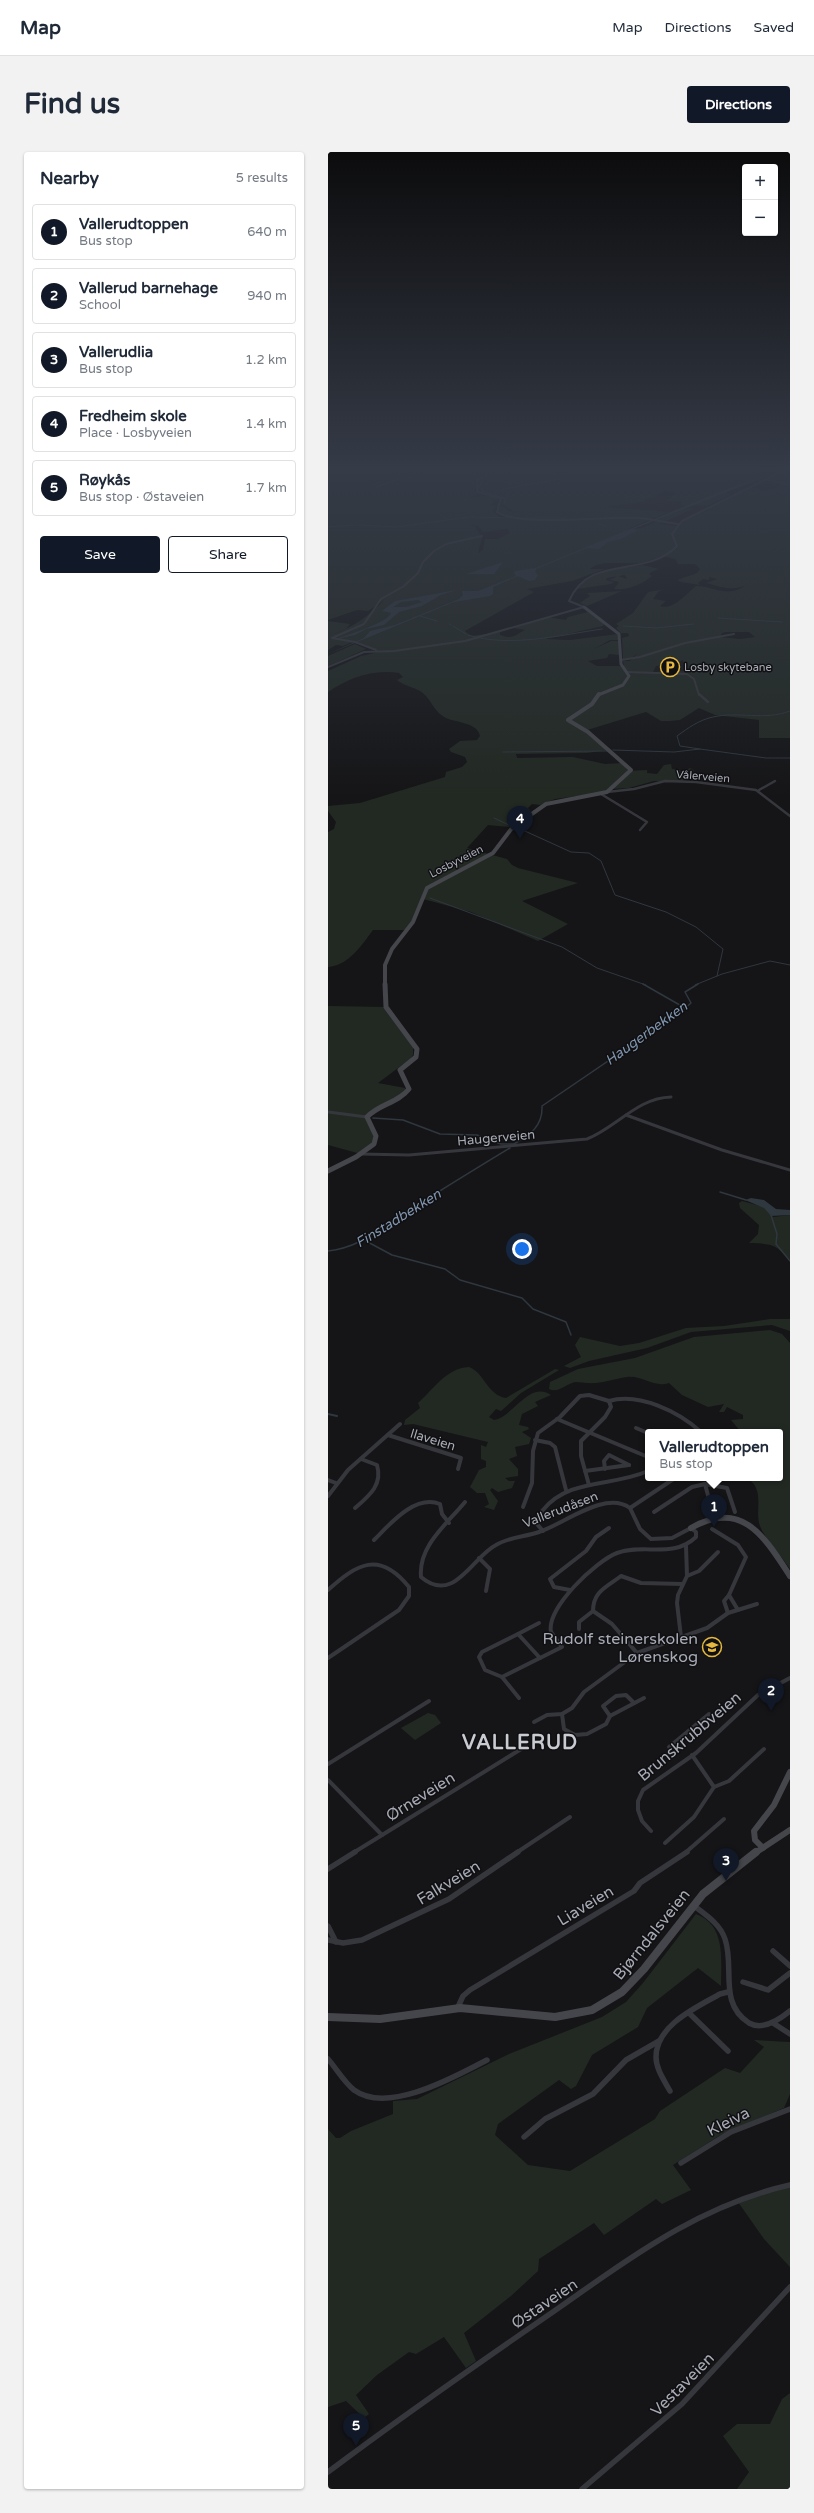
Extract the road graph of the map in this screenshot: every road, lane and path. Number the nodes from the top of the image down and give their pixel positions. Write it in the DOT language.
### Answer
graph roads {
  1 [pos="411,579"];
  2 [pos="585,579"];
  3 [pos="584,607"];
  4 [pos="734,634"];
  5 [pos="377,650"];
  6 [pos="621,660"];
  7 [pos="328,668"];
  8 [pos="627,672"];
  9 [pos="708,702"];
  10 [pos="776,781"];
  11 [pos="759,790"];
  12 [pos="607,792"];
  13 [pos="601,794"];
  14 [pos="790,816"];
  15 [pos="640,830"];
  16 [pos="671,1097"];
  17 [pos="328,1112"];
  18 [pos="626,1115"];
  19 [pos="367,1117"];
  20 [pos="361,1154"];
  21 [pos="790,1170"];
  22 [pos="328,1171"];
  23 [pos="609,1401"];
  24 [pos="557,1419"];
  25 [pos="400,1424"];
  26 [pos="636,1428"];
  27 [pos="697,1429"];
  28 [pos="589,1431"];
  29 [pos="645,1432"];
  30 [pos="388,1435"];
  31 [pos="535,1440"];
  32 [pos="645,1456"];
  33 [pos="362,1459"];
  34 [pos="605,1469"];
  35 [pos="458,1470"];
  36 [pos="585,1472"];
  37 [pos="645,1472"];
  38 [pos="328,1480"];
  39 [pos="670,1481"];
  40 [pos="336,1483"];
  41 [pos="706,1484"];
  42 [pos="589,1485"];
  43 [pos="566,1490"];
  44 [pos="328,1496"];
  45 [pos="465,1502"];
  46 [pos="523,1507"];
  47 [pos="355,1508"];
  48 [pos="630,1508"];
  49 [pos="654,1512"];
  50 [pos="735,1512"];
  51 [pos="714,1518"];
  52 [pos="449,1523"];
  53 [pos="609,1528"];
  54 [pos="690,1528"];
  55 [pos="712,1529"];
  56 [pos="543,1531"];
  57 [pos="374,1540"];
  58 [pos="686,1546"];
  59 [pos="718,1552"];
  60 [pos="479,1558"];
  61 [pos="687,1576"];
  62 [pos="790,1576"];
  63 [pos="683,1584"];
  64 [pos="328,1590"];
  65 [pos="570,1590"];
  66 [pos="486,1591"];
  67 [pos="729,1596"];
  68 [pos="757,1604"];
  69 [pos="738,1610"];
  70 [pos="592,1611"];
  71 [pos="728,1613"];
  72 [pos="539,1623"];
  73 [pos="579,1629"];
  74 [pos="518,1634"];
  75 [pos="681,1637"];
  76 [pos="637,1653"];
  77 [pos="328,1658"];
  78 [pos="540,1658"];
  79 [pos="502,1677"];
  80 [pos="790,1678"];
  81 [pos="519,1698"];
  82 [pos="644,1698"];
  83 [pos="429,1701"];
  84 [pos="634,1703"];
  85 [pos="562,1714"];
  86 [pos="709,1714"];
  87 [pos="610,1716"];
  88 [pos="534,1722"];
  89 [pos="526,1746"];
  90 [pos="669,1747"];
  91 [pos="764,1749"];
  92 [pos="692,1755"];
  93 [pos="328,1764"];
  94 [pos="790,1772"];
  95 [pos="328,1780"];
  96 [pos="714,1787"];
  97 [pos="570,1817"];
  98 [pos="724,1819"];
  99 [pos="651,1830"];
  100 [pos="790,1830"];
  101 [pos="382,1835"];
  102 [pos="664,1843"];
  103 [pos="763,1848"];
  104 [pos="328,1868"];
  105 [pos="692,1905"];
  106 [pos="328,1926"];
  107 [pos="328,1940"];
  108 [pos="336,1942"];
  109 [pos="773,1952"];
  110 [pos="790,1966"];
  111 [pos="790,1973"];
  112 [pos="743,1982"];
  113 [pos="728,1992"];
  114 [pos="458,2008"];
  115 [pos="790,2012"];
  116 [pos="688,2013"];
  117 [pos="328,2017"];
  118 [pos="773,2023"];
  119 [pos="790,2034"];
  120 [pos="659,2041"];
  121 [pos="728,2051"];
  122 [pos="328,2059"];
  123 [pos="487,2060"];
  124 [pos="670,2091"];
  125 [pos="790,2109"];
  126 [pos="524,2137"];
  127 [pos="682,2163"];
  128 [pos="790,2185"];
  129 [pos="790,2287"];
  130 [pos="328,2472"];
  131 [pos="582,2489"];
  1 -- 5 [label="street"];
  2 -- 3 [label="street"];
  3 -- 5 [label="street"];
  3 -- 6 [label="main road"];
  4 -- 6 [label="street"];
  5 -- 7 [label="street"];
  6 -- 8 [label="main road"];
  8 -- 9 [label="street"];
  8 -- 12 [label="main road, Losbyveien"];
  10 -- 11 [label="street"];
  11 -- 12 [label="street, Vålerveien"];
  11 -- 14 [label="street"];
  12 -- 13 [label="main road, Losbyveien"];
  13 -- 15 [label="street"];
  13 -- 19 [label="main road, Losbyveien"];
  16 -- 18 [label="street, Haugerveien"];
  17 -- 19 [label="street"];
  18 -- 20 [label="street, Haugerveien"];
  18 -- 21 [label="street"];
  19 -- 20 [label="main road"];
  20 -- 22 [label="main road"];
  23 -- 24 [label="street"];
  23 -- 27 [label="street"];
  23 -- 28 [label="street"];
  24 -- 28 [label="street"];
  24 -- 31 [label="street"];
  25 -- 30 [label="street"];
  26 -- 29 [label="street"];
  28 -- 32 [label="street"];
  28 -- 36 [label="street"];
  30 -- 33 [label="street"];
  30 -- 35 [label="street, Ilaveien"];
  31 -- 43 [label="street"];
  31 -- 46 [label="street"];
  33 -- 40 [label="street"];
  33 -- 47 [label="street"];
  34 -- 34 [label="street"];
  34 -- 36 [label="street"];
  36 -- 42 [label="street"];
  37 -- 42 [label="street"];
  38 -- 40 [label="street"];
  39 -- 48 [label="street"];
  40 -- 44 [label="street"];
  41 -- 49 [label="street"];
  41 -- 50 [label="street"];
  41 -- 51 [label="street"];
  42 -- 43 [label="street"];
  43 -- 56 [label="street"];
  45 -- 52 [label="street, Vallerudåsen"];
  48 -- 54 [label="street"];
  48 -- 56 [label="street, Vallerudåsen"];
  51 -- 54 [label="main road"];
  51 -- 62 [label="main road"];
  52 -- 57 [label="street"];
  52 -- 60 [label="street, Vallerudåsen"];
  53 -- 65 [label="street"];
  54 -- 58 [label="street"];
  55 -- 67 [label="street"];
  56 -- 60 [label="street, Vallerudåsen"];
  58 -- 61 [label="street"];
  58 -- 65 [label="street"];
  59 -- 61 [label="street"];
  60 -- 66 [label="street"];
  61 -- 63 [label="street"];
  63 -- 70 [label="street"];
  63 -- 75 [label="street"];
  64 -- 77 [label="street"];
  65 -- 78 [label="street"];
  67 -- 69 [label="street"];
  67 -- 71 [label="street"];
  68 -- 69 [label="street"];
  69 -- 71 [label="street"];
  70 -- 73 [label="street"];
  70 -- 76 [label="street"];
  71 -- 75 [label="street"];
  72 -- 74 [label="street"];
  74 -- 78 [label="street"];
  74 -- 79 [label="street"];
  75 -- 76 [label="street"];
  76 -- 85 [label="street"];
  78 -- 79 [label="street"];
  79 -- 81 [label="street"];
  80 -- 92 [label="street, Brunskrubbveien"];
  82 -- 84 [label="street"];
  83 -- 93 [label="street"];
  84 -- 87 [label="street"];
  84 -- 87 [label="street"];
  85 -- 87 [label="street"];
  85 -- 88 [label="street"];
  86 -- 90 [label="street"];
  89 -- 101 [label="street, Ørneveien"];
  91 -- 96 [label="street"];
  92 -- 96 [label="street"];
  92 -- 99 [label="street, Brunskrubbveien"];
  94 -- 103 [label="main road"];
  95 -- 101 [label="street"];
  96 -- 102 [label="street"];
  97 -- 108 [label="street, Falkveien"];
  98 -- 114 [label="street, Liaveien"];
  100 -- 103 [label="main road, Bjørndalsveien"];
  101 -- 104 [label="street, Ørneveien"];
  103 -- 105 [label="main road, Bjørndalsveien"];
  105 -- 113 [label="street"];
  105 -- 114 [label="main road, Bjørndalsveien"];
  106 -- 108 [label="street"];
  107 -- 108 [label="street, Falkveien"];
  109 -- 110 [label="street"];
  111 -- 112 [label="street"];
  113 -- 116 [label="street"];
  113 -- 118 [label="street"];
  114 -- 117 [label="main road, Bjørndalsveien"];
  115 -- 118 [label="street"];
  116 -- 120 [label="street"];
  116 -- 121 [label="street"];
  118 -- 119 [label="street"];
  120 -- 124 [label="street"];
  120 -- 126 [label="street"];
  122 -- 123 [label="street"];
  125 -- 127 [label="street, Kleiva"];
  128 -- 130 [label="street, Østaveien"];
  129 -- 131 [label="street, Vestaveien"];
}
